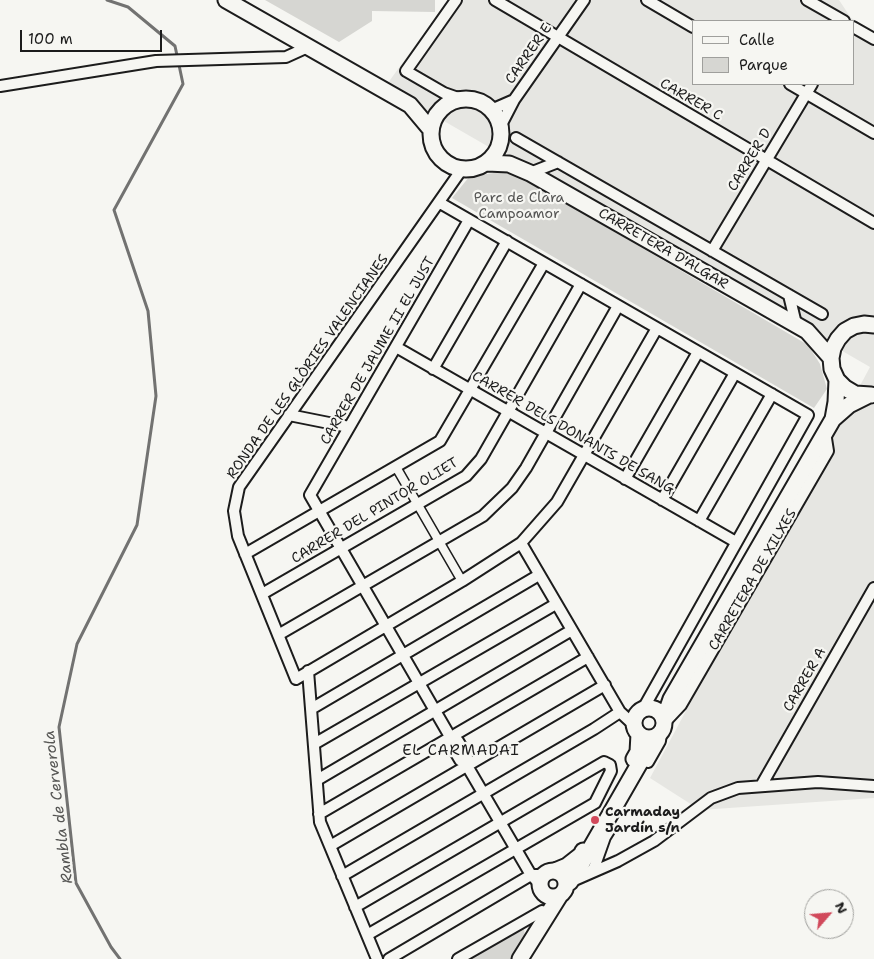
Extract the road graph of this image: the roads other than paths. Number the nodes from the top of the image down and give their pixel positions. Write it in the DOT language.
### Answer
graph roads {
  1 [pos="226,0"];
  2 [pos="456,0"];
  3 [pos="495,0"];
  4 [pos="584,0"];
  5 [pos="647,0"];
  6 [pos="808,0"];
  7 [pos="842,20"];
  8 [pos="692,26"];
  9 [pos="854,28"];
  10 [pos="558,37"];
  11 [pos="874,39"];
  12 [pos="308,47"];
  13 [pos="792,85"];
  14 [pos="811,85"];
  15 [pos="0,86"];
  16 [pos="806,93"];
  17 [pos="461,100"];
  18 [pos="514,100"];
  19 [pos="410,105"];
  20 [pos="443,108"];
  21 [pos="491,110"];
  22 [pos="431,130"];
  23 [pos="501,133"];
  24 [pos="874,134"];
  25 [pos="516,138"];
  26 [pos="766,160"];
  27 [pos="558,162"];
  28 [pos="487,163"];
  29 [pos="462,169"];
  30 [pos="528,172"];
  31 [pos="440,203"];
  32 [pos="469,220"];
  33 [pos="874,223"];
  34 [pos="507,241"];
  35 [pos="712,250"];
  36 [pos="544,263"];
  37 [pos="581,284"];
  38 [pos="789,295"];
  39 [pos="618,306"];
  40 [pos="822,314"];
  41 [pos="874,325"];
  42 [pos="657,328"];
  43 [pos="801,328"];
  44 [pos="845,331"];
  45 [pos="396,347"];
  46 [pos="698,352"];
  47 [pos="831,358"];
  48 [pos="434,369"];
  49 [pos="735,373"];
  50 [pos="837,380"];
  51 [pos="470,390"];
  52 [pos="772,394"];
  53 [pos="870,396"];
  54 [pos="508,411"];
  55 [pos="290,415"];
  56 [pos="829,425"];
  57 [pos="350,427"];
  58 [pos="546,433"];
  59 [pos="584,455"];
  60 [pos="396,467"];
  61 [pos="625,479"];
  62 [pos="662,500"];
  63 [pos="417,504"];
  64 [pos="320,511"];
  65 [pos="699,521"];
  66 [pos="439,541"];
  67 [pos="736,542"];
  68 [pos="521,543"];
  69 [pos="341,548"];
  70 [pos="246,554"];
  71 [pos="539,575"];
  72 [pos="462,581"];
  73 [pos="363,586"];
  74 [pos="874,588"];
  75 [pos="262,594"];
  76 [pos="556,604"];
  77 [pos="386,626"];
  78 [pos="572,630"];
  79 [pos="278,635"];
  80 [pos="403,655"];
  81 [pos="588,657"];
  82 [pos="308,672"];
  83 [pos="419,683"];
  84 [pos="604,686"];
  85 [pos="311,709"];
  86 [pos="435,710"];
  87 [pos="620,712"];
  88 [pos="649,723"];
  89 [pos="451,738"];
  90 [pos="314,744"];
  91 [pos="467,765"];
  92 [pos="317,780"];
  93 [pos="761,786"];
  94 [pos="874,786"];
  95 [pos="483,794"];
  96 [pos="319,814"];
  97 [pos="500,822"];
  98 [pos="330,846"];
  99 [pos="515,849"];
  100 [pos="600,851"];
  101 [pos="618,861"];
  102 [pos="342,876"];
  103 [pos="555,882"];
  104 [pos="355,906"];
  105 [pos="541,918"];
  106 [pos="366,935"];
  107 [pos="376,959"];
  108 [pos="389,959"];
  109 [pos="458,959"];
  110 [pos="520,959"];
  1 -- 12 [label="main road"];
  2 -- 17 [label="street"];
  3 -- 10 [label="street, CARRER C"];
  4 -- 10 [label="street, CARRER E"];
  5 -- 8 [label="street"];
  6 -- 7 [label="street"];
  9 -- 11 [label="street"];
  10 -- 18 [label="street, CARRER E"];
  10 -- 26 [label="street, CARRER C"];
  12 -- 15 [label="street"];
  12 -- 19 [label="main road"];
  13 -- 16 [label="street"];
  14 -- 16 [label="street, CARRER D"];
  16 -- 24 [label="street"];
  16 -- 26 [label="street, CARRER D"];
  17 -- 20 [label="main road"];
  17 -- 21 [label="main road"];
  18 -- 21 [label="street, CARRER E"];
  18 -- 23 [label="street, CARRER E"];
  19 -- 20 [label="main road"];
  19 -- 22 [label="main road"];
  20 -- 22 [label="main road"];
  21 -- 23 [label="main road"];
  22 -- 29 [label="main road"];
  23 -- 28 [label="main road"];
  23 -- 30 [label="main road, CARRETERA D'ALGAR"];
  25 -- 27 [label="street, CARRETERA D'ALGAR"];
  26 -- 33 [label="street, CARRER C"];
  26 -- 35 [label="street, CARRER D"];
  27 -- 30 [label="street"];
  27 -- 35 [label="street, CARRETERA D'ALGAR"];
  28 -- 29 [label="main road"];
  28 -- 30 [label="main road, CARRETERA D'ALGAR"];
  29 -- 31 [label="street, RONDA DE LES GLÒRIES VALENCIANES"];
  30 -- 43 [label="main road, CARRETERA D'ALGAR"];
  31 -- 32 [label="street"];
  31 -- 55 [label="street, RONDA DE LES GLÒRIES VALENCIANES"];
  32 -- 34 [label="street"];
  32 -- 45 [label="street, CARRER DE JAUME II EL JUST"];
  34 -- 36 [label="street"];
  34 -- 48 [label="street"];
  35 -- 38 [label="street, CARRETERA D'ALGAR"];
  36 -- 37 [label="street"];
  36 -- 51 [label="street"];
  37 -- 39 [label="street"];
  37 -- 54 [label="street, CARRER DEL PINTOR OLIET"];
  38 -- 40 [label="street, CARRETERA D'ALGAR"];
  38 -- 43 [label="street, CARRETERA D'ALGAR"];
  39 -- 42 [label="street"];
  39 -- 58 [label="street"];
  41 -- 44 [label="main road, CARRETERA D'ALGAR"];
  42 -- 46 [label="street"];
  42 -- 59 [label="street"];
  43 -- 44 [label="main road, CARRETERA D'ALGAR"];
  43 -- 47 [label="main road, CARRETERA D'ALGAR"];
  44 -- 47 [label="main road"];
  45 -- 48 [label="street, CARRER DELS DONANTS DE SANG"];
  45 -- 57 [label="street, CARRER DE JAUME II EL JUST"];
  46 -- 49 [label="street"];
  46 -- 61 [label="street"];
  47 -- 50 [label="main road, CARRETERA DE XILXES"];
  48 -- 51 [label="street, CARRER DELS DONANTS DE SANG"];
  49 -- 52 [label="street"];
  49 -- 62 [label="street"];
  50 -- 53 [label="main road"];
  50 -- 56 [label="main road, CARRETERA DE XILXES"];
  51 -- 54 [label="street, CARRER DELS DONANTS DE SANG"];
  51 -- 60 [label="street"];
  52 -- 65 [label="street"];
  52 -- 67 [label="street, CARRETERA DE XILXES"];
  53 -- 56 [label="main road, CARRETERA DE XILXES"];
  54 -- 58 [label="street, CARRER DELS DONANTS DE SANG"];
  54 -- 63 [label="street, CARRER DEL PINTOR OLIET"];
  55 -- 57 [label="street"];
  55 -- 70 [label="street, RONDA DE LES GLÒRIES VALENCIANES"];
  56 -- 88 [label="main road, CARRETERA DE XILXES"];
  56 -- 88 [label="street, CARRETERA DE XILXES"];
  57 -- 64 [label="street, CARRER DE JAUME II EL JUST"];
  58 -- 59 [label="street, CARRER DELS DONANTS DE SANG"];
  58 -- 66 [label="street"];
  59 -- 61 [label="street, CARRER DELS DONANTS DE SANG"];
  59 -- 68 [label="street"];
  60 -- 63 [label="street"];
  60 -- 64 [label="street"];
  61 -- 62 [label="street, CARRER DELS DONANTS DE SANG"];
  62 -- 65 [label="street, CARRER DELS DONANTS DE SANG"];
  63 -- 66 [label="street"];
  63 -- 69 [label="street, CARRER DEL PINTOR OLIET"];
  64 -- 69 [label="street"];
  64 -- 70 [label="street"];
  65 -- 67 [label="street, CARRER DELS DONANTS DE SANG"];
  66 -- 72 [label="street"];
  66 -- 73 [label="street"];
  67 -- 88 [label="street, CARRETERA DE XILXES"];
  68 -- 71 [label="street"];
  68 -- 72 [label="street"];
  69 -- 73 [label="street"];
  69 -- 75 [label="street, CARRER DEL PINTOR OLIET"];
  70 -- 75 [label="street, RONDA DE LES GLÒRIES VALENCIANES"];
  71 -- 76 [label="street"];
  71 -- 80 [label="street"];
  72 -- 77 [label="street"];
  73 -- 77 [label="street"];
  73 -- 79 [label="street"];
  74 -- 93 [label="street, CARRER A"];
  75 -- 79 [label="street, RONDA DE LES GLÒRIES VALENCIANES"];
  76 -- 78 [label="street"];
  76 -- 83 [label="street"];
  77 -- 80 [label="street"];
  77 -- 82 [label="street"];
  78 -- 81 [label="street"];
  78 -- 86 [label="street"];
  79 -- 82 [label="street, RONDA DE LES GLÒRIES VALENCIANES"];
  80 -- 83 [label="street"];
  80 -- 85 [label="street"];
  81 -- 84 [label="street"];
  81 -- 89 [label="street"];
  82 -- 85 [label="street"];
  83 -- 86 [label="street"];
  83 -- 90 [label="street"];
  84 -- 87 [label="street"];
  84 -- 91 [label="street"];
  85 -- 90 [label="street"];
  86 -- 89 [label="street"];
  86 -- 92 [label="street"];
  87 -- 88 [label="street"];
  87 -- 95 [label="street"];
  88 -- 100 [label="street, CARRETERA DE XILXES"];
  88 -- 103 [label="main road, CARRETERA DE XILXES"];
  89 -- 91 [label="street"];
  89 -- 96 [label="street"];
  90 -- 92 [label="street"];
  91 -- 95 [label="street"];
  91 -- 98 [label="street"];
  92 -- 96 [label="street"];
  93 -- 94 [label="street"];
  93 -- 101 [label="street"];
  95 -- 97 [label="street"];
  95 -- 102 [label="street"];
  96 -- 98 [label="street"];
  97 -- 99 [label="street"];
  97 -- 99 [label="street"];
  97 -- 104 [label="street"];
  98 -- 102 [label="street"];
  99 -- 103 [label="street"];
  99 -- 106 [label="street"];
  100 -- 101 [label="street"];
  100 -- 103 [label="street, CARRETERA DE XILXES"];
  101 -- 103 [label="street"];
  102 -- 104 [label="street"];
  103 -- 105 [label="main road, CARRETERA DE XILXES"];
  103 -- 108 [label="street"];
  104 -- 106 [label="street"];
  105 -- 109 [label="street"];
  105 -- 110 [label="main road, CARRETERA DE XILXES"];
  106 -- 107 [label="street"];
}
